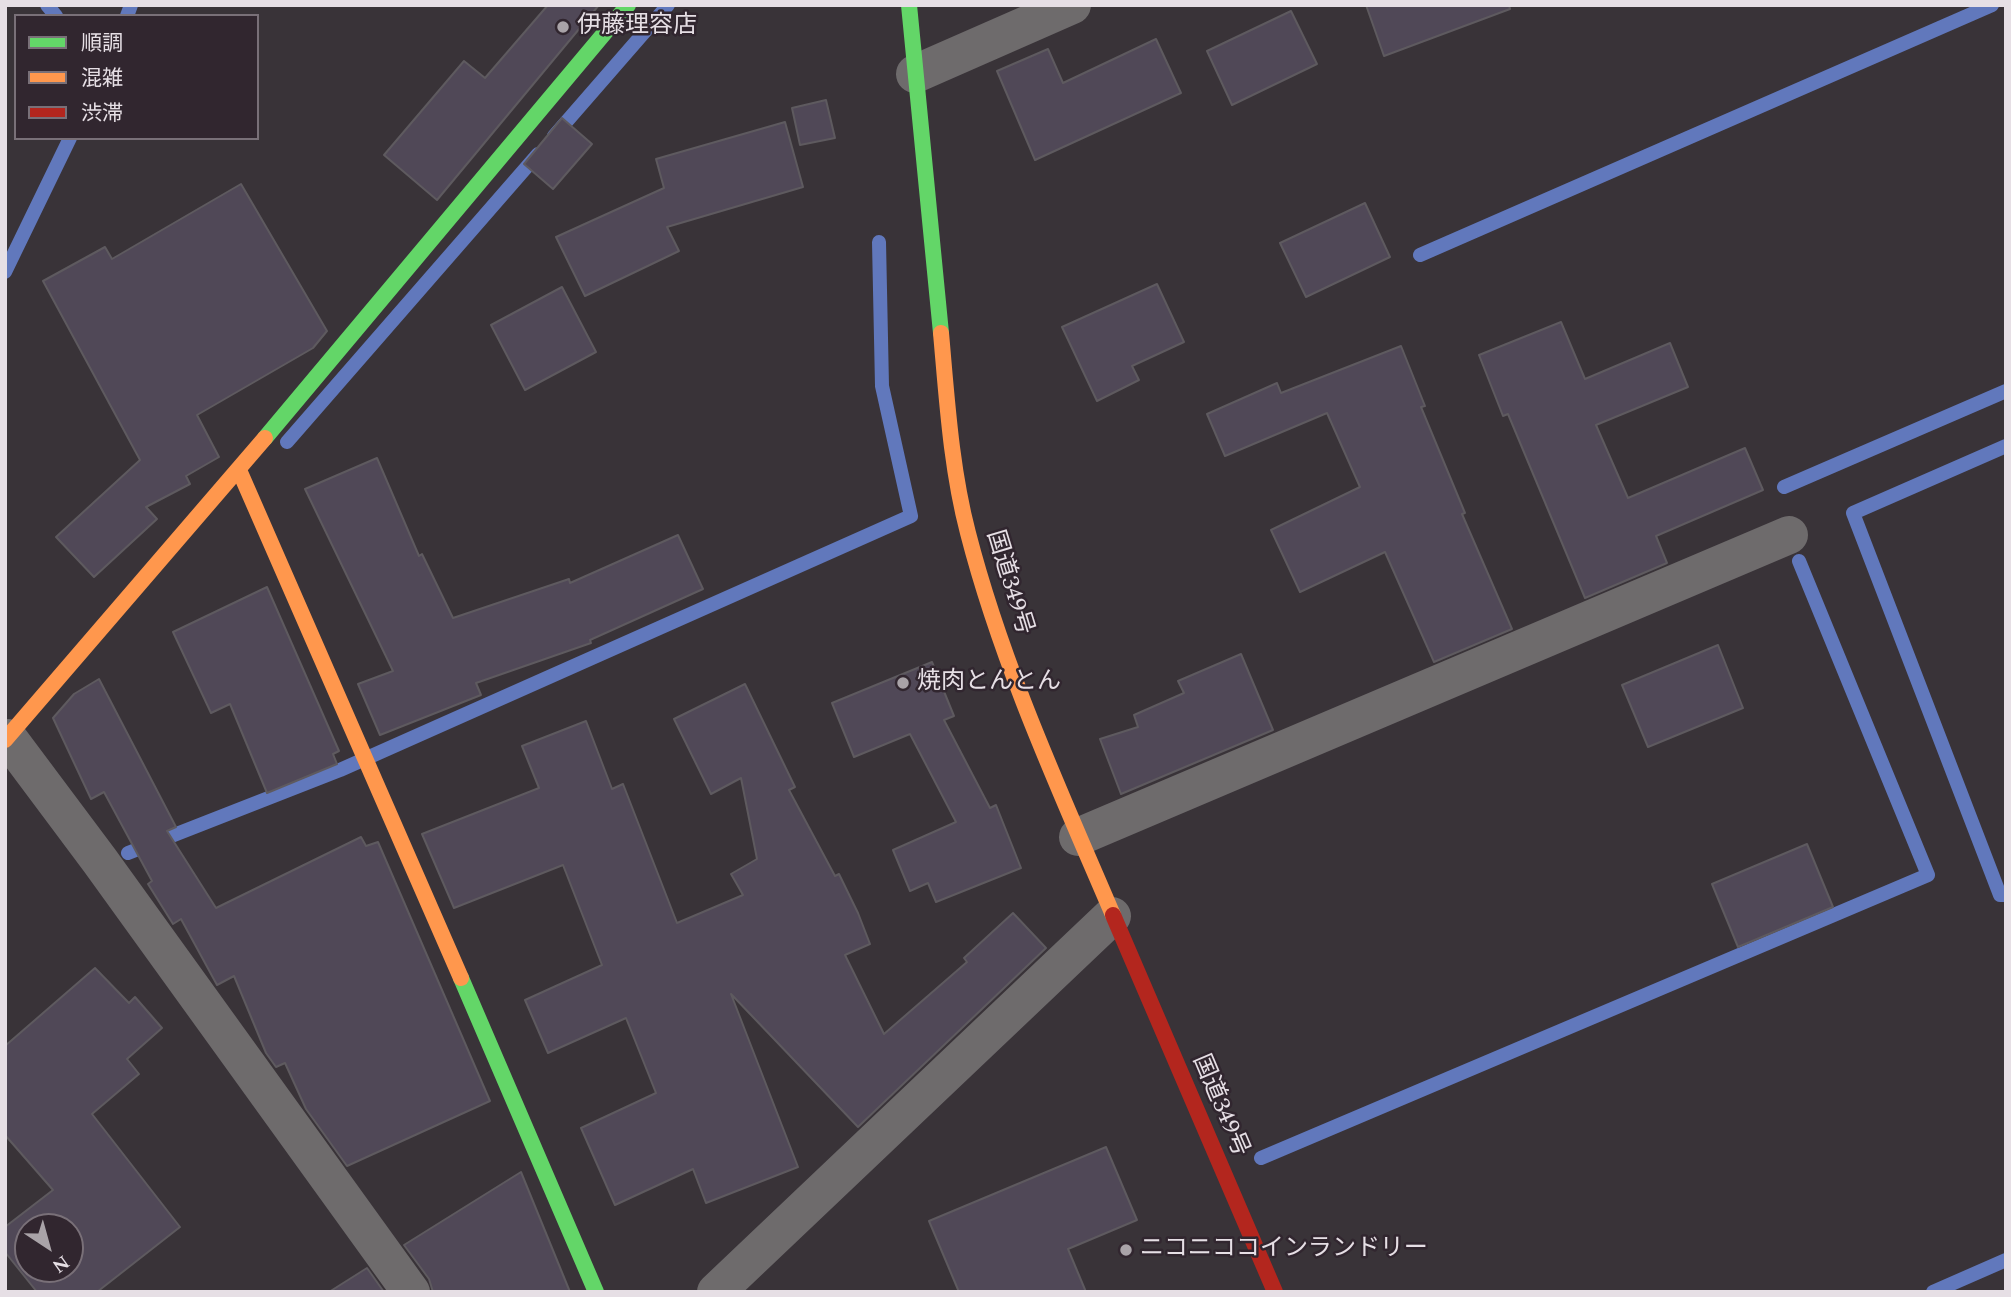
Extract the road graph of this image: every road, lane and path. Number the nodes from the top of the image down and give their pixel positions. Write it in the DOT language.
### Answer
graph roads {
  1 [pos="628,5"];
  2 [pos="909,5"];
  3 [pos="1072,5"];
  4 [pos="915,74"];
  5 [pos="239,470"];
  6 [pos="1789,535"];
  7 [pos="7,739"];
  8 [pos="1078,837"];
  9 [pos="1112,916"];
  10 [pos="411,1292"];
  11 [pos="596,1292"];
  12 [pos="716,1292"];
  13 [pos="1275,1292"];
  1 -- 5 [label="main road"];
  2 -- 4 [label="main road, 国道349号"];
  3 -- 4 [label="street"];
  4 -- 8 [label="main road, 国道349号"];
  5 -- 7 [label="main road"];
  5 -- 11 [label="main road"];
  6 -- 8 [label="street"];
  7 -- 10 [label="street"];
  8 -- 9 [label="main road, 国道349号"];
  9 -- 12 [label="street"];
  9 -- 13 [label="main road, 国道349号"];
}
